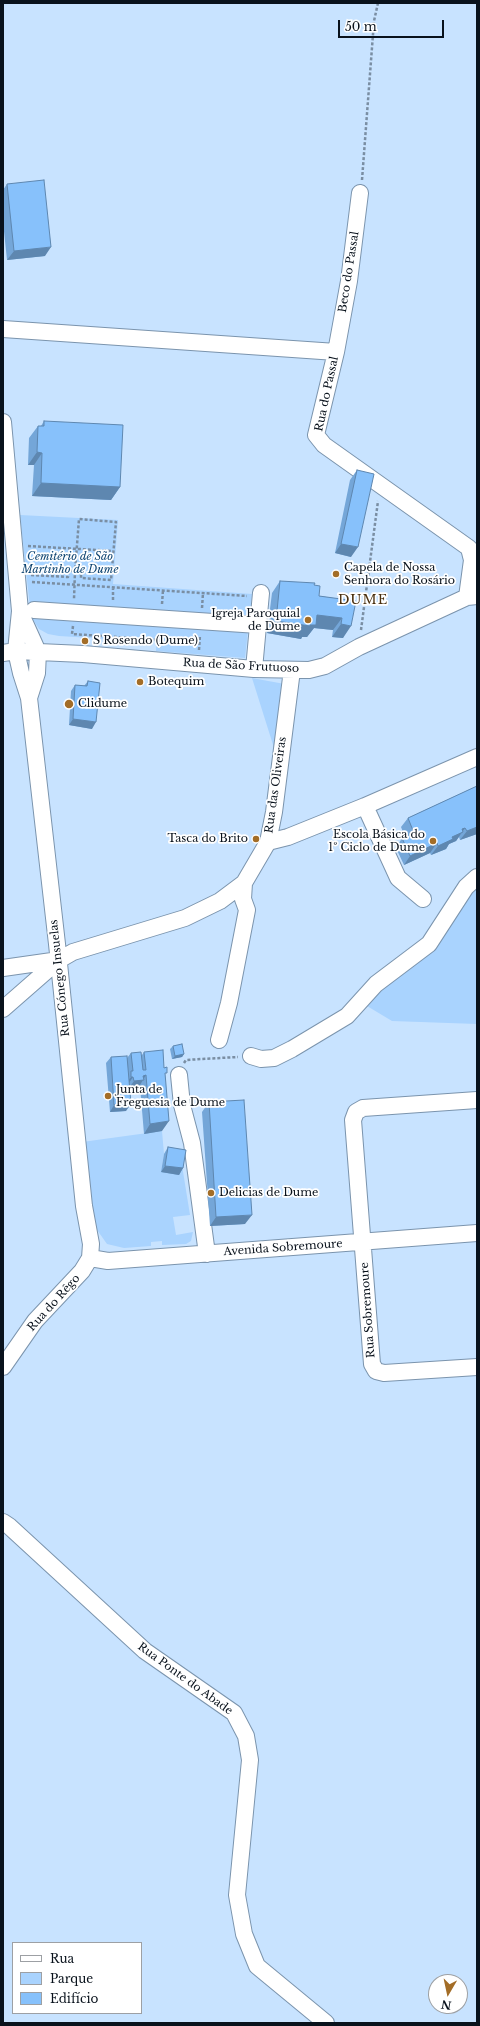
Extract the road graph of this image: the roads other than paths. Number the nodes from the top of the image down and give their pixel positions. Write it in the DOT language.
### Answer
graph roads {
  1 [pos="360,193"];
  2 [pos="3,329"];
  3 [pos="336,352"];
  4 [pos="3,422"];
  5 [pos="7,511"];
  6 [pos="474,558"];
  7 [pos="261,593"];
  8 [pos="472,596"];
  9 [pos="27,610"];
  10 [pos="258,625"];
  11 [pos="10,652"];
  12 [pos="38,652"];
  13 [pos="254,669"];
  14 [pos="292,670"];
  15 [pos="29,698"];
  16 [pos="477,757"];
  17 [pos="365,806"];
  18 [pos="268,842"];
  19 [pos="477,876"];
  20 [pos="244,883"];
  21 [pos="423,899"];
  22 [pos="59,960"];
  23 [pos="3,968"];
  24 [pos="3,1008"];
  25 [pos="219,1040"];
  26 [pos="251,1056"];
  27 [pos="179,1075"];
  28 [pos="477,1100"];
  29 [pos="477,1233"];
  30 [pos="363,1242"];
  31 [pos="206,1254"];
  32 [pos="90,1258"];
  33 [pos="3,1367"];
  34 [pos="477,1367"];
  35 [pos="3,1522"];
  36 [pos="326,2023"];
  1 -- 3 [label="street, Beco do Passal"];
  2 -- 3 [label="street, Rua do Passal"];
  3 -- 6 [label="street, Rua do Passal"];
  4 -- 5 [label="street"];
  5 -- 9 [label="street"];
  6 -- 8 [label="street, Rua do Passal"];
  7 -- 10 [label="street"];
  8 -- 14 [label="street, Rua de São Frutuoso"];
  9 -- 10 [label="street"];
  9 -- 11 [label="street, Rua Cónego Insuelas"];
  9 -- 12 [label="street"];
  10 -- 13 [label="street"];
  11 -- 12 [label="street, Rua de São Frutuoso"];
  11 -- 15 [label="street, Rua Cónego Insuelas"];
  12 -- 13 [label="street, Rua de São Frutuoso"];
  12 -- 15 [label="street, Rua Cónego Insuelas"];
  13 -- 14 [label="street, Rua de São Frutuoso"];
  14 -- 18 [label="street, Rua das Oliveiras"];
  15 -- 22 [label="street, Rua Cónego Insuelas"];
  16 -- 17 [label="street"];
  17 -- 18 [label="street"];
  17 -- 21 [label="street"];
  18 -- 20 [label="street, Rua das Oliveiras"];
  19 -- 26 [label="street"];
  20 -- 22 [label="street, Rua das Oliveiras"];
  20 -- 25 [label="street"];
  22 -- 23 [label="street"];
  22 -- 24 [label="street"];
  22 -- 32 [label="street, Rua Cónego Insuelas"];
  27 -- 31 [label="street"];
  28 -- 30 [label="street, Rua Sobremoure"];
  29 -- 30 [label="street, Avenida Sobremoure"];
  30 -- 31 [label="street, Avenida Sobremoure"];
  30 -- 34 [label="street, Rua Sobremoure"];
  31 -- 32 [label="street, Avenida Sobremoure"];
  32 -- 33 [label="street, Rua do Rêgo"];
  35 -- 36 [label="street, Rua Ponte do Abade"];
}
